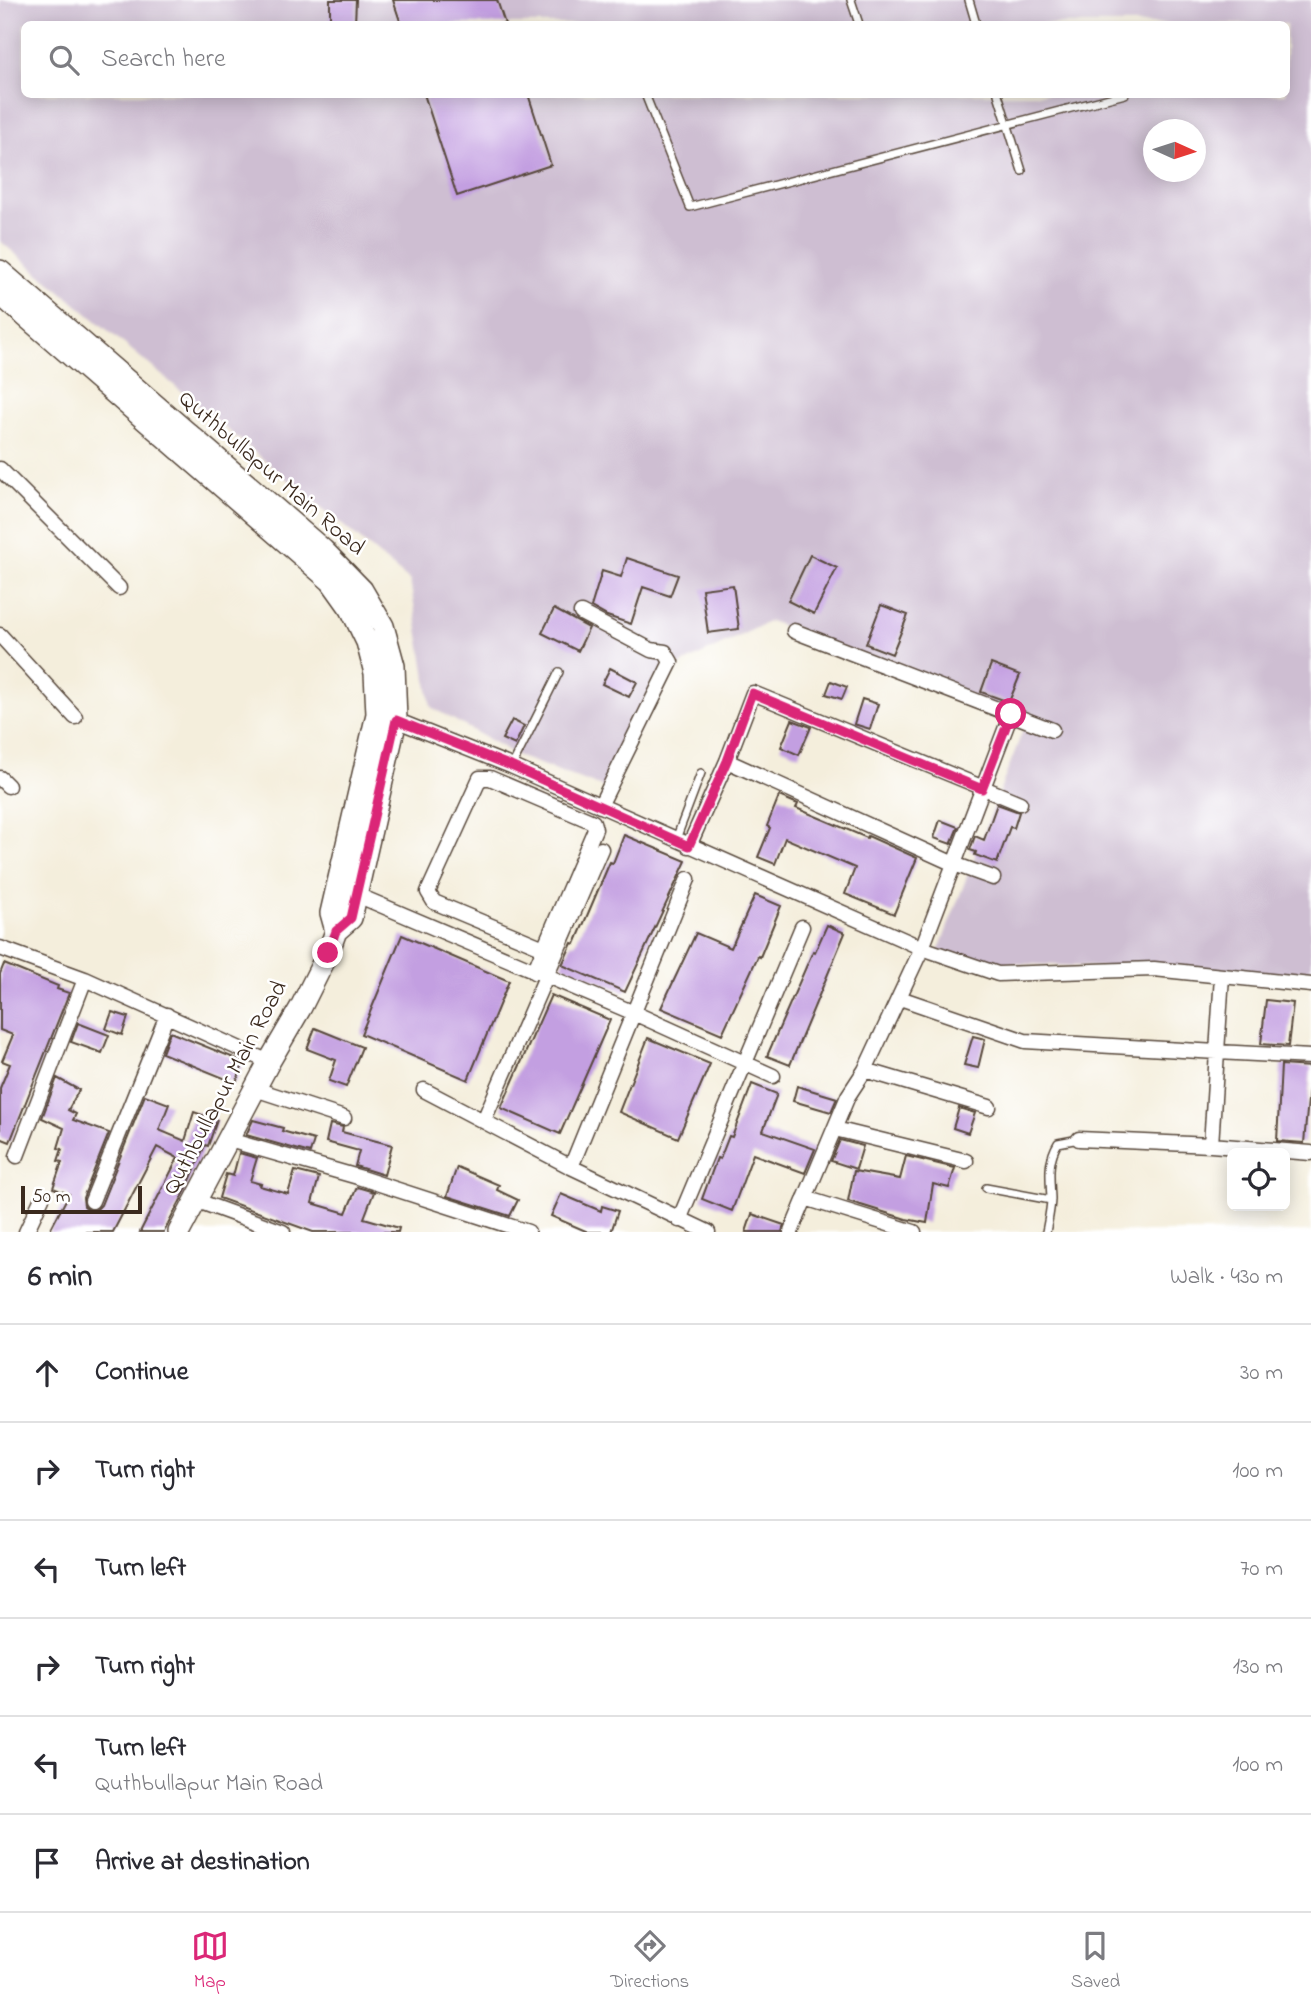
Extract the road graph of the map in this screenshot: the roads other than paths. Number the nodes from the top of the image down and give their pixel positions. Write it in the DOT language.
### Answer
graph roads {
  1 [pos="851,0"];
  2 [pos="969,0"];
  3 [pos="858,21"];
  4 [pos="975,21"];
  5 [pos="647,98"];
  6 [pos="999,98"];
  7 [pos="1110,98"];
  8 [pos="1007,125"];
  9 [pos="1022,172"];
  10 [pos="0,271"];
  11 [pos="0,294"];
  12 [pos="0,469"];
  13 [pos="119,588"];
  14 [pos="581,613"];
  15 [pos="794,631"];
  16 [pos="0,635"];
  17 [pos="559,672"];
  18 [pos="1011,714"];
  19 [pos="75,717"];
  20 [pos="386,717"];
  21 [pos="1052,730"];
  22 [pos="727,761"];
  23 [pos="511,766"];
  24 [pos="701,773"];
  25 [pos="982,789"];
  26 [pos="1020,803"];
  27 [pos="600,806"];
  28 [pos="682,842"];
  29 [pos="601,849"];
  30 [pos="954,864"];
  31 [pos="993,878"];
  32 [pos="688,879"];
  33 [pos="357,895"];
  34 [pos="802,927"];
  35 [pos="336,931"];
  36 [pos="544,948"];
  37 [pos="922,948"];
  38 [pos="2,952"];
  39 [pos="539,974"];
  40 [pos="1222,976"];
  41 [pos="85,979"];
  42 [pos="1311,985"];
  43 [pos="900,998"];
  44 [pos="634,1013"];
  45 [pos="167,1015"];
  46 [pos="1217,1052"];
  47 [pos="1311,1057"];
  48 [pos="269,1062"];
  49 [pos="745,1063"];
  50 [pos="865,1070"];
  51 [pos="773,1076"];
  52 [pos="255,1089"];
  53 [pos="424,1090"];
  54 [pos="989,1107"];
  55 [pos="344,1118"];
  56 [pos="484,1120"];
  57 [pos="835,1129"];
  58 [pos="1079,1139"];
  59 [pos="229,1140"];
  60 [pos="1211,1145"];
  61 [pos="1311,1153"];
  62 [pos="17,1156"];
  63 [pos="966,1161"];
  64 [pos="572,1167"];
  65 [pos="986,1188"];
  66 [pos="43,1198"];
  67 [pos="805,1198"];
  68 [pos="195,1200"];
  69 [pos="1051,1200"];
  70 [pos="92,1201"];
  71 [pos="680,1220"];
  72 [pos="26,1232"];
  73 [pos="179,1232"];
  74 [pos="283,1232"];
  75 [pos="528,1232"];
  76 [pos="708,1232"];
  77 [pos="791,1232"];
  78 [pos="914,1232"];
  79 [pos="1046,1232"];
  1 -- 3 [label="lane"];
  2 -- 4 [label="lane"];
  5 -- 8 [label="lane"];
  6 -- 8 [label="lane"];
  7 -- 8 [label="lane"];
  8 -- 9 [label="lane"];
  10 -- 20 [label="main road, Quthbullapur Main Road"];
  11 -- 20 [label="main road, Quthbullapur Main Road"];
  12 -- 13 [label="street"];
  14 -- 27 [label="street"];
  15 -- 18 [label="street"];
  16 -- 19 [label="street"];
  17 -- 23 [label="lane"];
  18 -- 21 [label="street"];
  18 -- 25 [label="street"];
  20 -- 23 [label="street"];
  20 -- 33 [label="main road, Quthbullapur Main Road"];
  20 -- 35 [label="main road, Quthbullapur Main Road"];
  22 -- 25 [label="street"];
  22 -- 28 [label="street"];
  22 -- 30 [label="street"];
  23 -- 27 [label="street"];
  24 -- 28 [label="lane"];
  25 -- 26 [label="street"];
  25 -- 30 [label="street"];
  27 -- 28 [label="street"];
  28 -- 37 [label="street"];
  29 -- 39 [label="street"];
  30 -- 31 [label="street"];
  30 -- 37 [label="street"];
  32 -- 44 [label="street"];
  33 -- 35 [label="main road, Quthbullapur Main Road"];
  33 -- 39 [label="street"];
  34 -- 49 [label="street"];
  35 -- 48 [label="main road, Quthbullapur Main Road"];
  36 -- 36 [label="street"];
  36 -- 39 [label="street"];
  37 -- 40 [label="street"];
  37 -- 43 [label="street"];
  38 -- 41 [label="street"];
  39 -- 44 [label="street"];
  39 -- 56 [label="street"];
  40 -- 42 [label="street"];
  40 -- 46 [label="street"];
  41 -- 45 [label="street"];
  41 -- 62 [label="street"];
  43 -- 46 [label="street"];
  43 -- 50 [label="street"];
  44 -- 49 [label="street"];
  44 -- 64 [label="street"];
  45 -- 48 [label="street"];
  45 -- 70 [label="street"];
  46 -- 47 [label="street"];
  46 -- 60 [label="street"];
  48 -- 52 [label="main road, Quthbullapur Main Road"];
  49 -- 51 [label="street"];
  49 -- 71 [label="street"];
  50 -- 54 [label="street"];
  50 -- 57 [label="street"];
  52 -- 55 [label="street"];
  52 -- 59 [label="main road, Quthbullapur Main Road"];
  53 -- 56 [label="street"];
  56 -- 64 [label="street"];
  57 -- 63 [label="street"];
  57 -- 67 [label="street"];
  58 -- 60 [label="street"];
  58 -- 69 [label="lane"];
  59 -- 68 [label="main road, Quthbullapur Main Road"];
  59 -- 75 [label="street"];
  60 -- 61 [label="street"];
  64 -- 71 [label="street"];
  65 -- 69 [label="lane"];
  66 -- 72 [label="street"];
  67 -- 77 [label="street"];
  67 -- 78 [label="street"];
  68 -- 73 [label="main road, Quthbullapur Main Road"];
  68 -- 74 [label="street"];
  69 -- 79 [label="lane"];
  71 -- 76 [label="street"];
}
